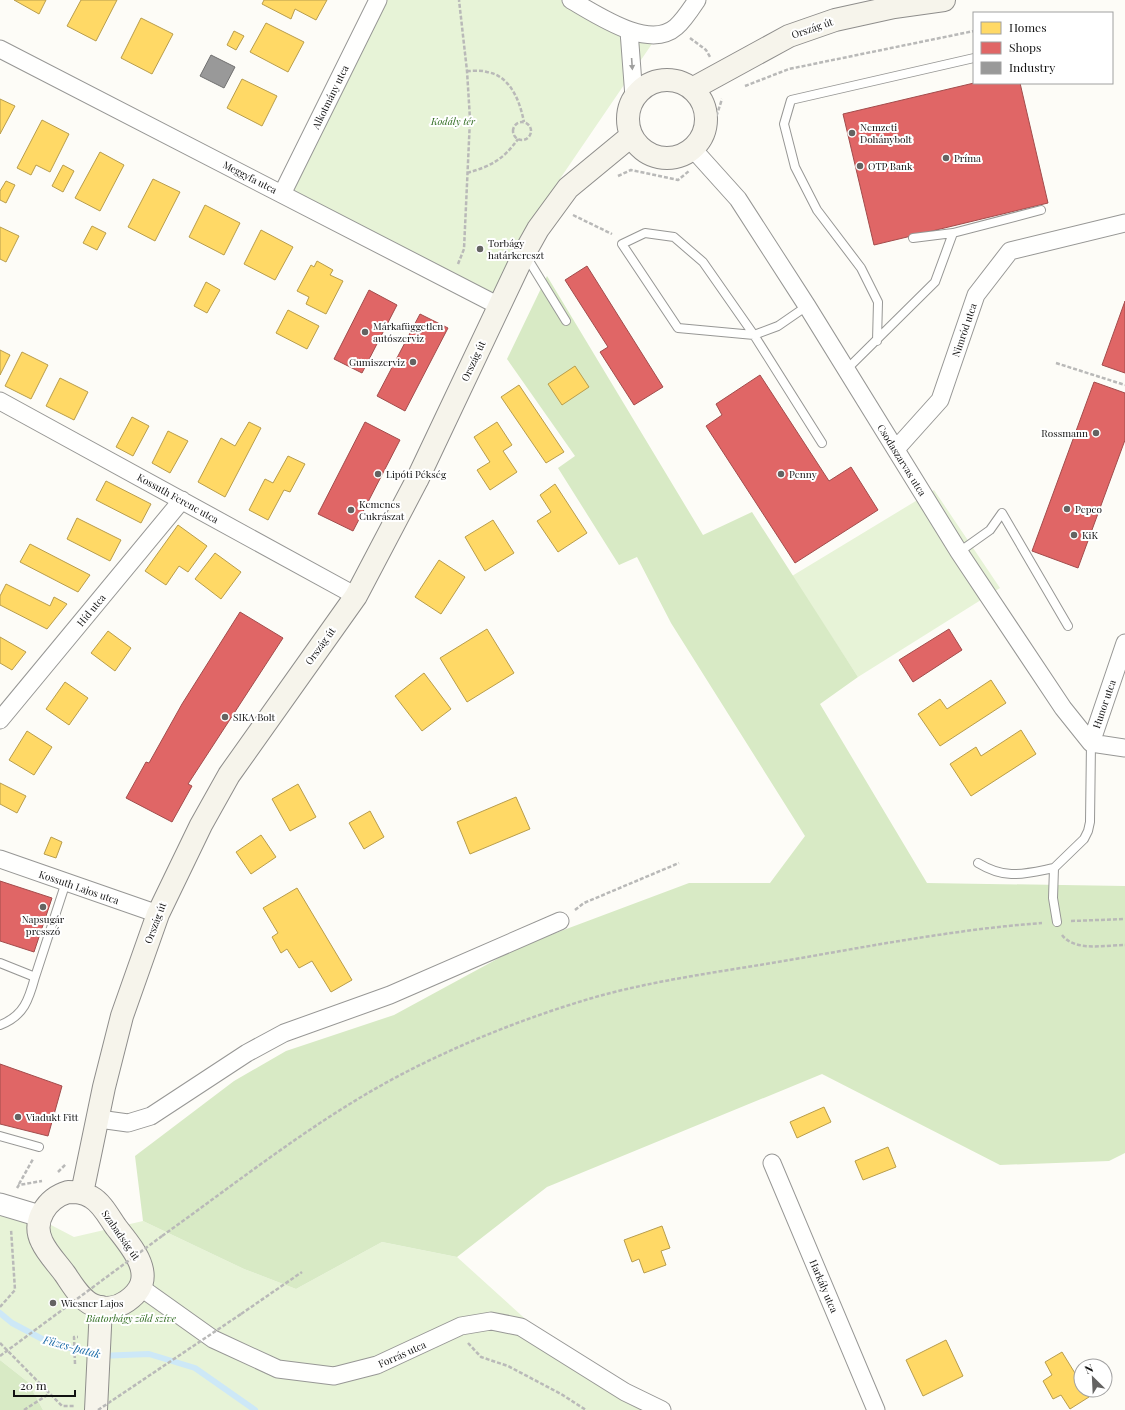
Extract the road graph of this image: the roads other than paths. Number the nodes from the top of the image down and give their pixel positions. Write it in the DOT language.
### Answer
graph roads {
  1 [pos="378,0"];
  2 [pos="571,0"];
  3 [pos="697,0"];
  4 [pos="944,0"];
  5 [pos="629,31"];
  6 [pos="0,49"];
  7 [pos="973,58"];
  8 [pos="692,89"];
  9 [pos="634,97"];
  10 [pos="631,136"];
  11 [pos="697,154"];
  12 [pos="282,194"];
  13 [pos="1041,210"];
  14 [pos="1125,223"];
  15 [pos="953,233"];
  16 [pos="913,238"];
  17 [pos="524,254"];
  18 [pos="499,306"];
  19 [pos="807,306"];
  20 [pos="566,321"];
  21 [pos="754,335"];
  22 [pos="877,341"];
  23 [pos="846,370"];
  24 [pos="0,401"];
  25 [pos="822,443"];
  26 [pos="896,449"];
  27 [pos="182,500"];
  28 [pos="959,552"];
  29 [pos="356,596"];
  30 [pos="1068,626"];
  31 [pos="1125,643"];
  32 [pos="0,720"];
  33 [pos="1090,742"];
  34 [pos="1125,748"];
  35 [pos="0,859"];
  36 [pos="978,863"];
  37 [pos="1054,868"];
  38 [pos="66,882"];
  39 [pos="158,914"];
  40 [pos="560,920"];
  41 [pos="1057,922"];
  42 [pos="0,962"];
  43 [pos="35,977"];
  44 [pos="0,1025"];
  45 [pos="99,1119"];
  46 [pos="0,1136"];
  47 [pos="39,1147"];
  48 [pos="772,1163"];
  49 [pos="82,1193"];
  50 [pos="0,1204"];
  51 [pos="40,1216"];
  52 [pos="140,1287"];
  53 [pos="101,1308"];
  54 [pos="97,1407"];
  55 [pos="662,1410"];
  56 [pos="876,1410"];
  1 -- 12 [label="street, Alkotmány utca"];
  2 -- 5 [label="street"];
  3 -- 5 [label="street"];
  4 -- 8 [label="main road, Ország út"];
  5 -- 9 [label="street, one-way"];
  6 -- 12 [label="street, Meggyfa utca"];
  7 -- 22 [label="lane"];
  8 -- 9 [label="main road"];
  8 -- 11 [label="main road"];
  9 -- 10 [label="main road"];
  10 -- 11 [label="main road"];
  10 -- 17 [label="main road, Ország út"];
  11 -- 19 [label="street, Csodaszarvas utca"];
  12 -- 18 [label="street, Meggyfa utca"];
  13 -- 15 [label="lane"];
  14 -- 26 [label="street, Nimród utca"];
  15 -- 16 [label="lane"];
  15 -- 22 [label="lane"];
  17 -- 18 [label="main road, Ország út"];
  17 -- 20 [label="lane"];
  18 -- 29 [label="main road, Ország út"];
  19 -- 21 [label="lane"];
  19 -- 23 [label="street, Csodaszarvas utca"];
  21 -- 21 [label="lane"];
  21 -- 25 [label="lane"];
  22 -- 23 [label="lane"];
  23 -- 26 [label="street, Csodaszarvas utca"];
  24 -- 27 [label="street, Kossuth Ferenc utca"];
  26 -- 28 [label="street, Csodaszarvas utca"];
  27 -- 29 [label="street, Kossuth Ferenc utca"];
  27 -- 32 [label="street, Híd utca"];
  28 -- 30 [label="lane"];
  28 -- 33 [label="street, Csodaszarvas utca"];
  29 -- 39 [label="main road, Ország út"];
  31 -- 33 [label="street, Hunor utca"];
  33 -- 34 [label="street"];
  33 -- 37 [label="lane"];
  35 -- 38 [label="street, Kossuth Lajos utca"];
  36 -- 37 [label="lane"];
  37 -- 41 [label="lane"];
  38 -- 39 [label="street, Kossuth Lajos utca"];
  38 -- 43 [label="lane"];
  39 -- 45 [label="main road, Ország út"];
  40 -- 45 [label="street"];
  42 -- 43 [label="lane"];
  43 -- 44 [label="lane"];
  45 -- 49 [label="main road, Ország út"];
  46 -- 47 [label="lane"];
  48 -- 56 [label="street, Harkály utca"];
  49 -- 51 [label="main road"];
  49 -- 52 [label="main road, Szabadság út"];
  50 -- 51 [label="street"];
  51 -- 53 [label="main road"];
  52 -- 53 [label="main road"];
  52 -- 55 [label="street, Forrás utca"];
  53 -- 54 [label="main road"];
}
